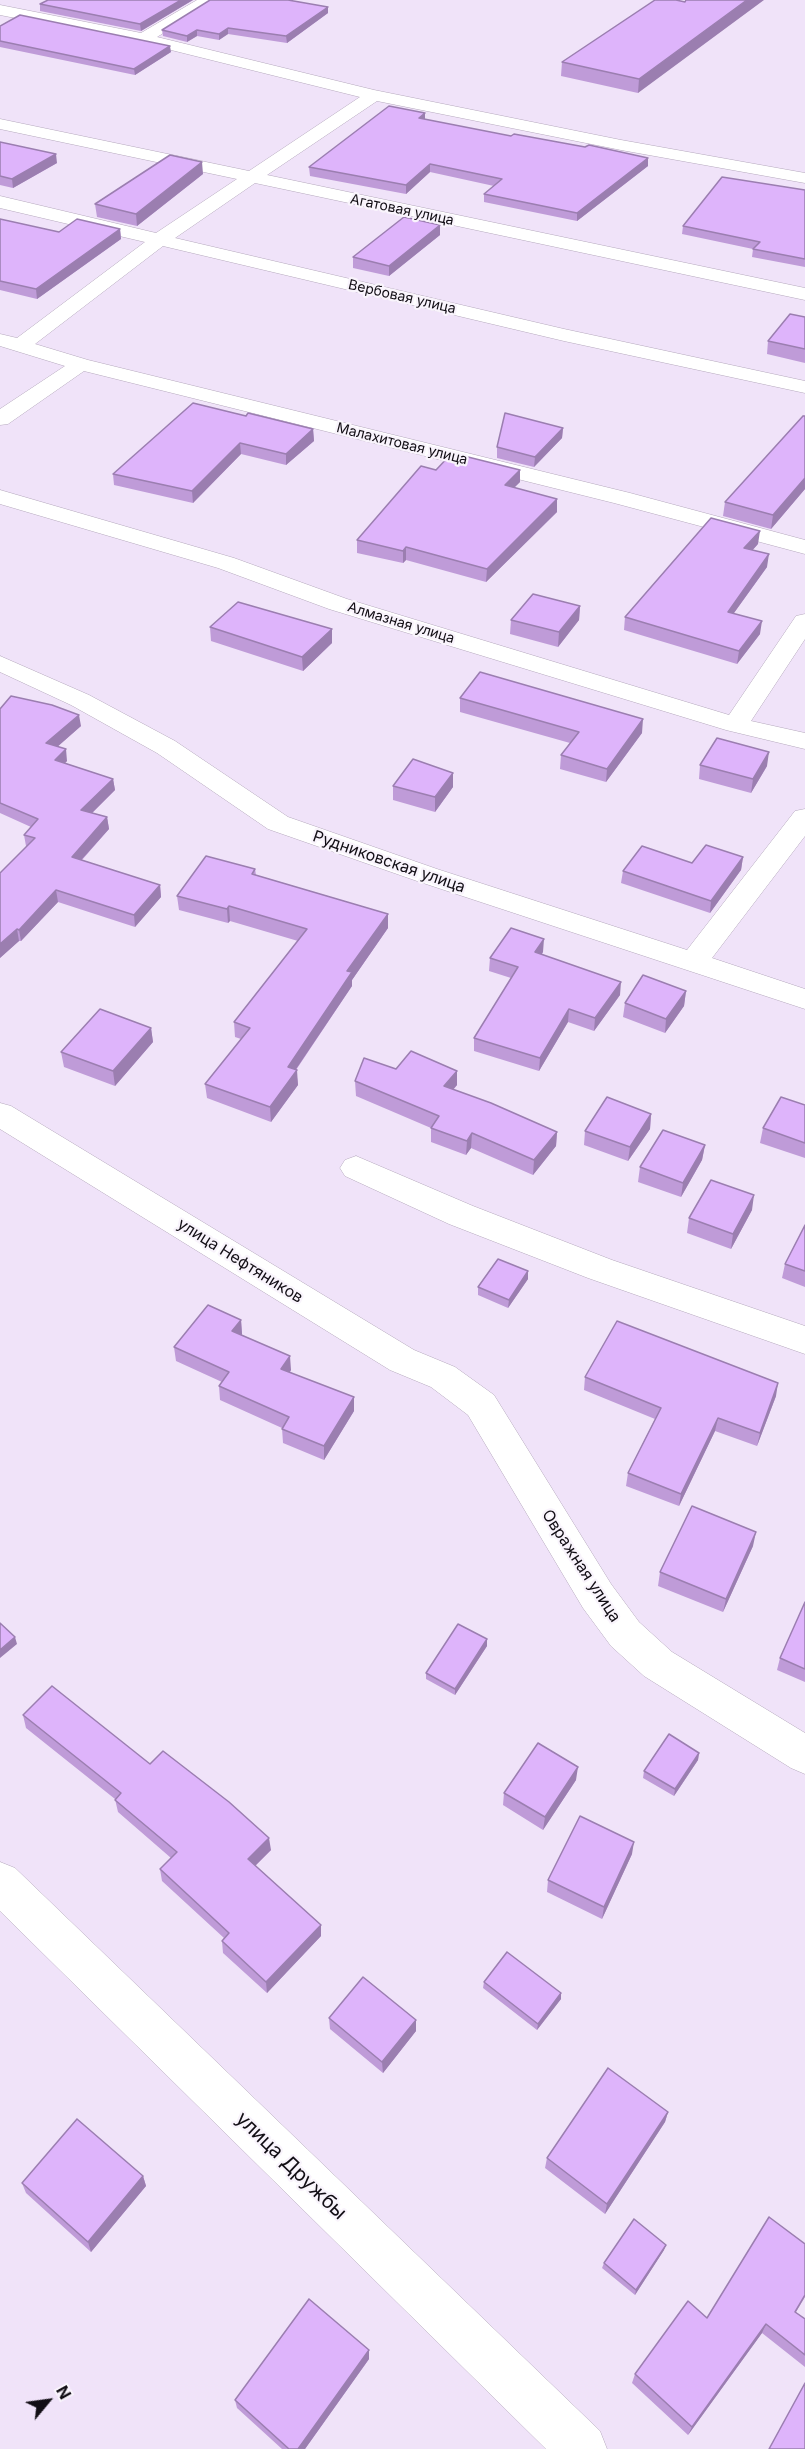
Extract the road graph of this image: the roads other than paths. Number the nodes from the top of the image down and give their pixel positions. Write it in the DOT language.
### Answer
graph roads {
  1 [pos="208,0"];
  2 [pos="0,10"];
  3 [pos="143,38"];
  4 [pos="374,95"];
  5 [pos="0,124"];
  6 [pos="805,178"];
  7 [pos="251,179"];
  8 [pos="0,202"];
  9 [pos="159,240"];
  10 [pos="805,294"];
  11 [pos="10,342"];
  12 [pos="81,363"];
  13 [pos="805,387"];
  14 [pos="0,419"];
  15 [pos="0,497"];
  16 [pos="805,547"];
  17 [pos="805,621"];
  18 [pos="0,663"];
  19 [pos="735,725"];
  20 [pos="805,741"];
  21 [pos="805,817"];
  22 [pos="693,963"];
  23 [pos="805,999"];
  24 [pos="0,1113"];
  25 [pos="356,1168"];
  26 [pos="805,1340"];
  27 [pos="481,1405"];
  28 [pos="805,1755"];
  29 [pos="0,1882"];
  30 [pos="582,2449"];
  1 -- 3 [label="street"];
  2 -- 3 [label="street"];
  3 -- 4 [label="street"];
  4 -- 6 [label="street"];
  4 -- 7 [label="street"];
  5 -- 7 [label="street, Агатовая улица"];
  7 -- 9 [label="street"];
  7 -- 10 [label="street, Агатовая улица"];
  8 -- 9 [label="street, Вербовая улица"];
  9 -- 11 [label="street"];
  9 -- 13 [label="street, Вербовая улица"];
  11 -- 12 [label="street, Малахитовая улица"];
  12 -- 14 [label="street"];
  12 -- 16 [label="street, Малахитовая улица"];
  15 -- 19 [label="street, Алмазная улица"];
  17 -- 19 [label="street"];
  18 -- 22 [label="street, Рудниковская улица"];
  19 -- 20 [label="street, Алмазная улица"];
  21 -- 22 [label="street"];
  22 -- 23 [label="street, Рудниковская улица"];
  24 -- 27 [label="street, улица Нефтяников"];
  25 -- 26 [label="street"];
  27 -- 28 [label="street, Овражная улица"];
  29 -- 30 [label="street, улица Дружбы"];
}
